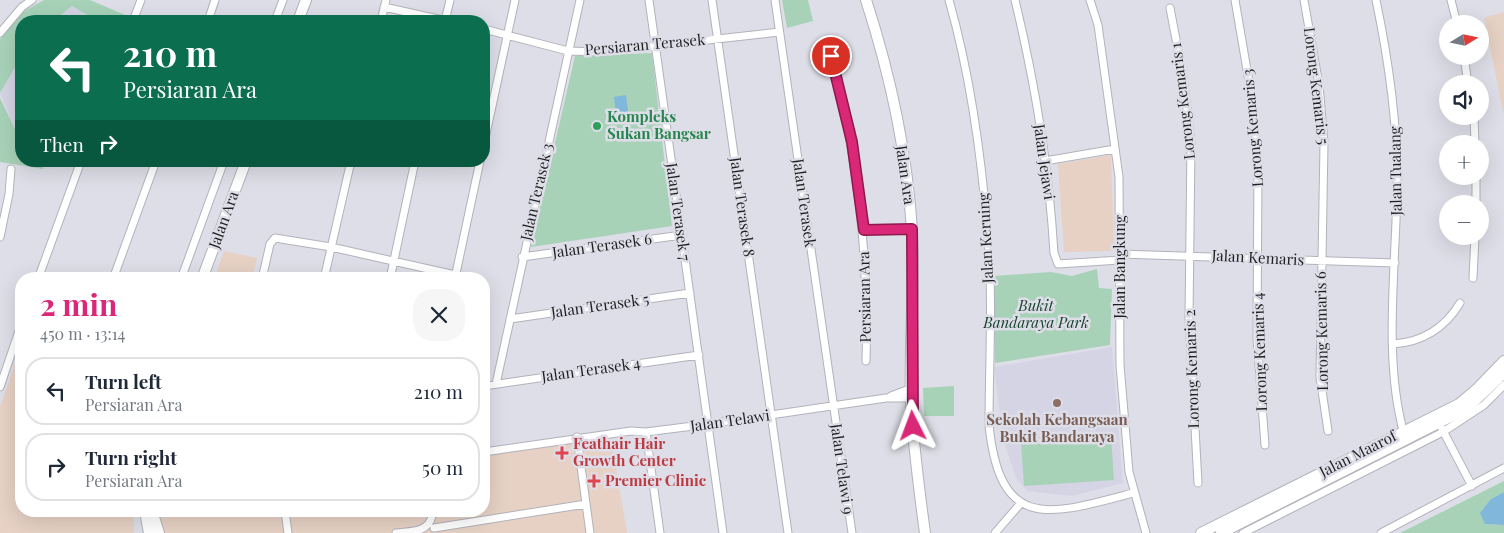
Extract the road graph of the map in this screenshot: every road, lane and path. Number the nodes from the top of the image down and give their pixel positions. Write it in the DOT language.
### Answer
graph roads {
  1 [pos="32,0"];
  2 [pos="141,0"];
  3 [pos="216,0"];
  4 [pos="283,0"];
  5 [pos="306,0"];
  6 [pos="450,0"];
  7 [pos="515,0"];
  8 [pos="580,0"];
  9 [pos="650,0"];
  10 [pos="712,0"];
  11 [pos="775,0"];
  12 [pos="866,0"];
  13 [pos="949,0"];
  14 [pos="1014,0"];
  15 [pos="1090,0"];
  16 [pos="1235,0"];
  17 [pos="1304,0"];
  18 [pos="1376,0"];
  19 [pos="1451,0"];
  20 [pos="385,4"];
  21 [pos="1170,8"];
  22 [pos="135,15"];
  23 [pos="210,15"];
  24 [pos="278,15"];
  25 [pos="300,15"];
  26 [pos="424,15"];
  27 [pos="447,15"];
  28 [pos="1455,15"];
  29 [pos="490,31"];
  30 [pos="0,32"];
  31 [pos="780,32"];
  32 [pos="507,35"];
  33 [pos="717,39"];
  34 [pos="654,46"];
  35 [pos="568,51"];
  36 [pos="831,56"];
  37 [pos="490,115"];
  38 [pos="1115,149"];
  39 [pos="1045,161"];
  40 [pos="79,167"];
  41 [pos="154,167"];
  42 [pos="222,167"];
  43 [pos="244,167"];
  44 [pos="350,167"];
  45 [pos="414,167"];
  46 [pos="479,167"];
  47 [pos="11,169"];
  48 [pos="9,194"];
  49 [pos="0,202"];
  50 [pos="912,229"];
  51 [pos="864,230"];
  52 [pos="682,235"];
  53 [pos="0,237"];
  54 [pos="1475,245"];
  55 [pos="331,247"];
  56 [pos="1191,255"];
  57 [pos="522,257"];
  58 [pos="1120,257"];
  59 [pos="1258,258"];
  60 [pos="394,261"];
  61 [pos="1321,262"];
  62 [pos="1395,263"];
  63 [pos="41,272"];
  64 [pos="116,272"];
  65 [pos="184,272"];
  66 [pos="205,272"];
  67 [pos="264,272"];
  68 [pos="326,272"];
  69 [pos="392,272"];
  70 [pos="436,272"];
  71 [pos="456,272"];
  72 [pos="1473,278"];
  73 [pos="690,293"];
  74 [pos="1460,303"];
  75 [pos="510,319"];
  76 [pos="15,343"];
  77 [pos="1393,344"];
  78 [pos="699,355"];
  79 [pos="1504,360"];
  80 [pos="866,361"];
  81 [pos="1504,373"];
  82 [pos="496,384"];
  83 [pos="490,385"];
  84 [pos="1504,385"];
  85 [pos="0,387"];
  86 [pos="912,393"];
  87 [pos="886,398"];
  88 [pos="833,406"];
  89 [pos="772,415"];
  90 [pos="709,424"];
  91 [pos="1439,424"];
  92 [pos="1328,431"];
  93 [pos="646,432"];
  94 [pos="1405,436"];
  95 [pos="577,437"];
  96 [pos="1264,445"];
  97 [pos="490,451"];
  98 [pos="1504,468"];
  99 [pos="1198,483"];
  100 [pos="1472,486"];
  101 [pos="1133,493"];
  102 [pos="586,504"];
  103 [pos="1021,504"];
  104 [pos="146,517"];
  105 [pos="154,517"];
  106 [pos="285,517"];
  107 [pos="431,517"];
  108 [pos="432,517"];
  109 [pos="434,530"];
  110 [pos="149,533"];
  111 [pos="159,533"];
  112 [pos="288,533"];
  113 [pos="396,533"];
  114 [pos="590,533"];
  115 [pos="660,533"];
  116 [pos="723,533"];
  117 [pos="788,533"];
  118 [pos="852,533"];
  119 [pos="925,533"];
  120 [pos="995,533"];
  121 [pos="1146,533"];
  122 [pos="1202,533"];
  123 [pos="1221,533"];
  124 [pos="1242,533"];
  125 [pos="1381,533"];
  1 -- 30 [label="street"];
  2 -- 22 [label="street"];
  3 -- 23 [label="street"];
  4 -- 24 [label="street"];
  5 -- 25 [label="street"];
  6 -- 27 [label="street"];
  7 -- 32 [label="street"];
  8 -- 35 [label="street, Jalan Terasek 3"];
  9 -- 34 [label="street, Jalan Terasek 7"];
  10 -- 33 [label="street, Jalan Terasek 8"];
  11 -- 31 [label="street, Jalan Terasek"];
  12 -- 50 [label="street, Jalan Ara"];
  13 -- 103 [label="street, Jalan Keruing"];
  14 -- 39 [label="street, Jalan Jejawi"];
  15 -- 38 [label="street, Jalan Bangkung"];
  16 -- 59 [label="street, Lorong Kemaris 3"];
  17 -- 61 [label="street, Lorong Kemaris 5"];
  18 -- 62 [label="street, Jalan Tualang"];
  19 -- 28 [label="street"];
  20 -- 26 [label="street"];
  21 -- 56 [label="street, Lorong Kemaris 1"];
  29 -- 32 [label="street, Persiaran Terasek"];
  31 -- 33 [label="street, Persiaran Terasek"];
  31 -- 88 [label="street, Jalan Terasek"];
  32 -- 35 [label="street, Persiaran Terasek"];
  32 -- 37 [label="street"];
  33 -- 34 [label="street, Persiaran Terasek"];
  33 -- 89 [label="street, Jalan Terasek 8"];
  34 -- 35 [label="street, Persiaran Terasek"];
  34 -- 52 [label="street, Jalan Terasek 7"];
  35 -- 57 [label="street, Jalan Terasek 3"];
  36 -- 51 [label="street, Persiaran Ara"];
  38 -- 39 [label="street"];
  38 -- 58 [label="street, Jalan Bangkung"];
  39 -- 58 [label="street, Jalan Jejawi"];
  40 -- 63 [label="street"];
  41 -- 64 [label="street"];
  42 -- 65 [label="street"];
  43 -- 66 [label="street, Jalan Ara"];
  44 -- 55 [label="street"];
  45 -- 60 [label="street"];
  46 -- 71 [label="street"];
  47 -- 48 [label="street"];
  48 -- 49 [label="street"];
  48 -- 53 [label="street"];
  50 -- 51 [label="street"];
  50 -- 86 [label="street, Jalan Ara"];
  51 -- 80 [label="street, Persiaran Ara"];
  52 -- 57 [label="street, Jalan Terasek 6"];
  52 -- 73 [label="street, Jalan Terasek 7"];
  54 -- 72 [label="street"];
  55 -- 60 [label="street"];
  55 -- 67 [label="street"];
  55 -- 68 [label="street"];
  56 -- 58 [label="street, Jalan Kemaris"];
  56 -- 59 [label="street, Jalan Kemaris"];
  56 -- 99 [label="street, Lorong Kemaris 2"];
  57 -- 75 [label="street, Jalan Terasek 3"];
  58 -- 101 [label="street, Jalan Bangkung"];
  59 -- 61 [label="street, Jalan Kemaris"];
  59 -- 96 [label="street, Lorong Kemaris 4"];
  60 -- 69 [label="street"];
  60 -- 70 [label="street"];
  61 -- 62 [label="street, Jalan Kemaris"];
  61 -- 92 [label="street, Lorong Kemaris 6"];
  62 -- 77 [label="street, Jalan Tualang"];
  73 -- 75 [label="street, Jalan Terasek 5"];
  73 -- 78 [label="street, Jalan Terasek 7"];
  74 -- 77 [label="street"];
  75 -- 82 [label="street, Jalan Terasek 3"];
  76 -- 85 [label="street"];
  77 -- 94 [label="street, Jalan Tualang"];
  78 -- 82 [label="street, Jalan Terasek 4"];
  78 -- 90 [label="street, Jalan Terasek 7"];
  79 -- 91 [label="street, Jalan Maarof"];
  81 -- 91 [label="street, Jalan Maarof"];
  82 -- 83 [label="street, Jalan Terasek 4"];
  84 -- 91 [label="street, Jalan Maarof"];
  86 -- 87 [label="street, Jalan Telawi"];
  86 -- 87 [label="street, Jalan Telawi"];
  86 -- 119 [label="street, Jalan Ara"];
  87 -- 88 [label="street, Jalan Telawi"];
  88 -- 89 [label="street, Jalan Telawi"];
  88 -- 118 [label="street, Jalan Telawi 9"];
  89 -- 90 [label="street, Jalan Telawi"];
  89 -- 117 [label="street, Jalan Terasek 8"];
  90 -- 93 [label="street, Jalan Telawi"];
  90 -- 116 [label="street, Jalan Terasek 7"];
  91 -- 94 [label="street, Jalan Maarof"];
  91 -- 100 [label="street"];
  91 -- 124 [label="street, Jalan Maarof"];
  93 -- 95 [label="street, Jalan Telawi"];
  93 -- 115 [label="street"];
  94 -- 122 [label="street, Jalan Maarof"];
  94 -- 123 [label="street, Jalan Maarof"];
  95 -- 97 [label="street, Jalan Telawi"];
  95 -- 102 [label="street"];
  98 -- 100 [label="street"];
  100 -- 125 [label="street"];
  101 -- 103 [label="street"];
  101 -- 121 [label="street, Jalan Bangkung"];
  102 -- 109 [label="street"];
  102 -- 114 [label="street"];
  103 -- 120 [label="street"];
  104 -- 110 [label="street"];
  105 -- 111 [label="street"];
  106 -- 112 [label="street"];
  107 -- 113 [label="street"];
  108 -- 109 [label="street"];
}
